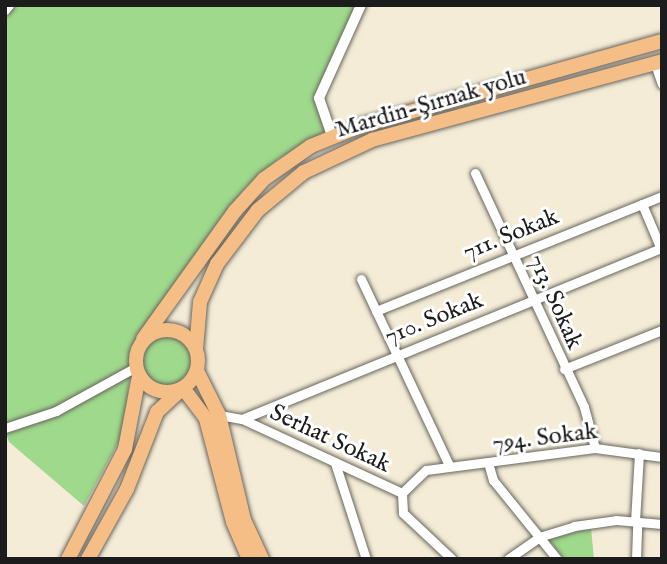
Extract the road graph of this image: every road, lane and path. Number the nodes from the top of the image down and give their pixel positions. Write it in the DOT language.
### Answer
graph roads {
  1 [pos="9,5"];
  2 [pos="361,5"];
  3 [pos="5,10"];
  4 [pos="662,41"];
  5 [pos="658,62"];
  6 [pos="662,84"];
  7 [pos="332,136"];
  8 [pos="475,173"];
  9 [pos="662,196"];
  10 [pos="642,204"];
  11 [pos="661,248"];
  12 [pos="514,255"];
  13 [pos="361,279"];
  14 [pos="533,300"];
  15 [pos="376,311"];
  16 [pos="662,330"];
  17 [pos="143,340"];
  18 [pos="196,349"];
  19 [pos="395,355"];
  20 [pos="564,369"];
  21 [pos="197,371"];
  22 [pos="137,372"];
  23 [pos="183,388"];
  24 [pos="219,415"];
  25 [pos="242,419"];
  26 [pos="5,428"];
  27 [pos="595,448"];
  28 [pos="639,453"];
  29 [pos="662,457"];
  30 [pos="335,463"];
  31 [pos="448,464"];
  32 [pos="489,466"];
  33 [pos="402,494"];
  34 [pos="636,521"];
  35 [pos="662,524"];
  36 [pos="538,537"];
  37 [pos="68,559"];
  38 [pos="88,559"];
  39 [pos="249,559"];
  40 [pos="262,559"];
  41 [pos="366,559"];
  42 [pos="452,559"];
  43 [pos="508,559"];
  44 [pos="557,559"];
  45 [pos="636,559"];
  1 -- 3 [label="street"];
  2 -- 7 [label="street"];
  4 -- 7 [label="main road"];
  5 -- 6 [label="street"];
  5 -- 18 [label="main road, Mardin-Şırnak yolu"];
  7 -- 17 [label="main road"];
  8 -- 12 [label="street, 713. Sokak"];
  9 -- 10 [label="street, 711. Sokak"];
  10 -- 11 [label="street"];
  10 -- 12 [label="street, 711. Sokak"];
  11 -- 14 [label="street, 710. Sokak"];
  12 -- 14 [label="street, 713. Sokak"];
  12 -- 15 [label="street, 711. Sokak"];
  13 -- 15 [label="street"];
  14 -- 19 [label="street, 710. Sokak"];
  14 -- 20 [label="street, 713. Sokak"];
  15 -- 19 [label="street"];
  16 -- 20 [label="street"];
  17 -- 18 [label="main road"];
  17 -- 22 [label="main road"];
  18 -- 21 [label="main road"];
  19 -- 25 [label="street, 710. Sokak"];
  19 -- 31 [label="street"];
  20 -- 27 [label="street, 713. Sokak"];
  21 -- 23 [label="main road"];
  21 -- 24 [label="main road"];
  22 -- 23 [label="main road"];
  22 -- 26 [label="street"];
  22 -- 37 [label="main road"];
  23 -- 38 [label="main road"];
  23 -- 39 [label="main road"];
  24 -- 25 [label="street"];
  24 -- 40 [label="main road"];
  25 -- 30 [label="street, Serhat Sokak"];
  27 -- 28 [label="street, 794. Sokak"];
  27 -- 32 [label="street, 794. Sokak"];
  28 -- 29 [label="street, 794. Sokak"];
  28 -- 34 [label="street"];
  30 -- 33 [label="street, Serhat Sokak"];
  30 -- 41 [label="street"];
  31 -- 32 [label="street, 794. Sokak"];
  31 -- 33 [label="street, 794. Sokak"];
  32 -- 36 [label="street"];
  33 -- 42 [label="street"];
  34 -- 35 [label="street"];
  34 -- 36 [label="street"];
  34 -- 45 [label="street"];
  36 -- 43 [label="street"];
  36 -- 44 [label="street"];
}
